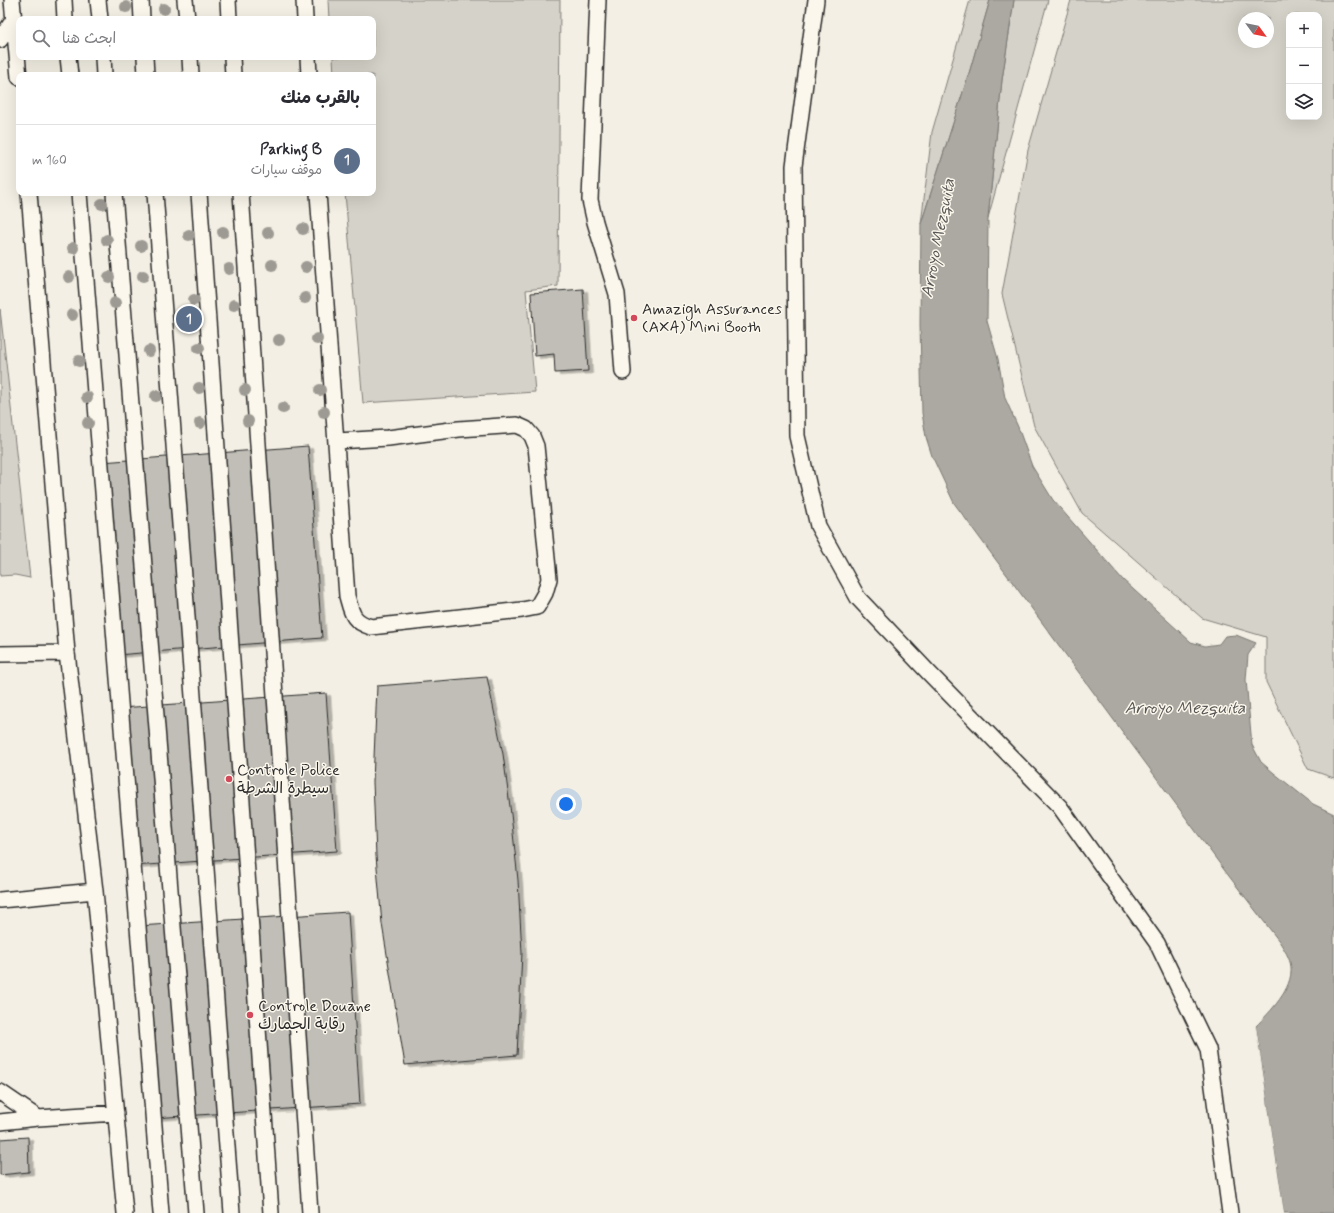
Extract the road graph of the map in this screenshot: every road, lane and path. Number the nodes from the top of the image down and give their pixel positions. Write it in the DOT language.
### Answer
graph roads {
  1 [pos="12,0"];
  2 [pos="64,0"];
  3 [pos="98,0"];
  4 [pos="141,0"];
  5 [pos="186,0"];
  6 [pos="228,0"];
  7 [pos="304,0"];
  8 [pos="598,0"];
  9 [pos="816,0"];
  10 [pos="65,16"];
  11 [pos="100,16"];
  12 [pos="142,16"];
  13 [pos="187,16"];
  14 [pos="229,16"];
  15 [pos="305,16"];
  16 [pos="14,18"];
  17 [pos="0,40"];
  18 [pos="16,42"];
  19 [pos="18,60"];
  20 [pos="68,60"];
  21 [pos="103,60"];
  22 [pos="145,60"];
  23 [pos="190,60"];
  24 [pos="232,60"];
  25 [pos="308,60"];
  26 [pos="19,72"];
  27 [pos="70,72"];
  28 [pos="104,72"];
  29 [pos="146,72"];
  30 [pos="191,72"];
  31 [pos="233,72"];
  32 [pos="309,72"];
  33 [pos="29,196"];
  34 [pos="79,196"];
  35 [pos="114,196"];
  36 [pos="155,196"];
  37 [pos="199,196"];
  38 [pos="241,196"];
  39 [pos="318,196"];
  40 [pos="623,372"];
  41 [pos="337,441"];
  42 [pos="0,654"];
  43 [pos="67,654"];
  44 [pos="95,891"];
  45 [pos="0,900"];
  46 [pos="0,1092"];
  47 [pos="116,1113"];
  48 [pos="38,1118"];
  49 [pos="0,1122"];
  50 [pos="125,1213"];
  51 [pos="161,1213"];
  52 [pos="196,1213"];
  53 [pos="232,1213"];
  54 [pos="271,1213"];
  55 [pos="310,1213"];
  56 [pos="1230,1213"];
  1 -- 16 [label="lane"];
  2 -- 10 [label="lane"];
  3 -- 11 [label="lane"];
  4 -- 12 [label="lane"];
  5 -- 13 [label="lane"];
  6 -- 14 [label="lane"];
  7 -- 15 [label="lane"];
  8 -- 40 [label="lane"];
  9 -- 56 [label="lane"];
  16 -- 17 [label="lane"];
  16 -- 18 [label="lane"];
  19 -- 26 [label="lane"];
  20 -- 27 [label="lane"];
  21 -- 28 [label="lane"];
  22 -- 29 [label="lane"];
  23 -- 30 [label="lane"];
  24 -- 31 [label="lane"];
  25 -- 32 [label="lane"];
  33 -- 43 [label="lane"];
  34 -- 51 [label="lane"];
  35 -- 52 [label="lane"];
  36 -- 53 [label="lane"];
  37 -- 54 [label="lane"];
  38 -- 55 [label="lane"];
  39 -- 41 [label="lane"];
  41 -- 41 [label="lane"];
  42 -- 43 [label="lane"];
  43 -- 44 [label="lane"];
  44 -- 45 [label="lane"];
  44 -- 47 [label="lane"];
  46 -- 48 [label="lane"];
  47 -- 48 [label="lane"];
  47 -- 50 [label="lane"];
  48 -- 49 [label="lane"];
}
